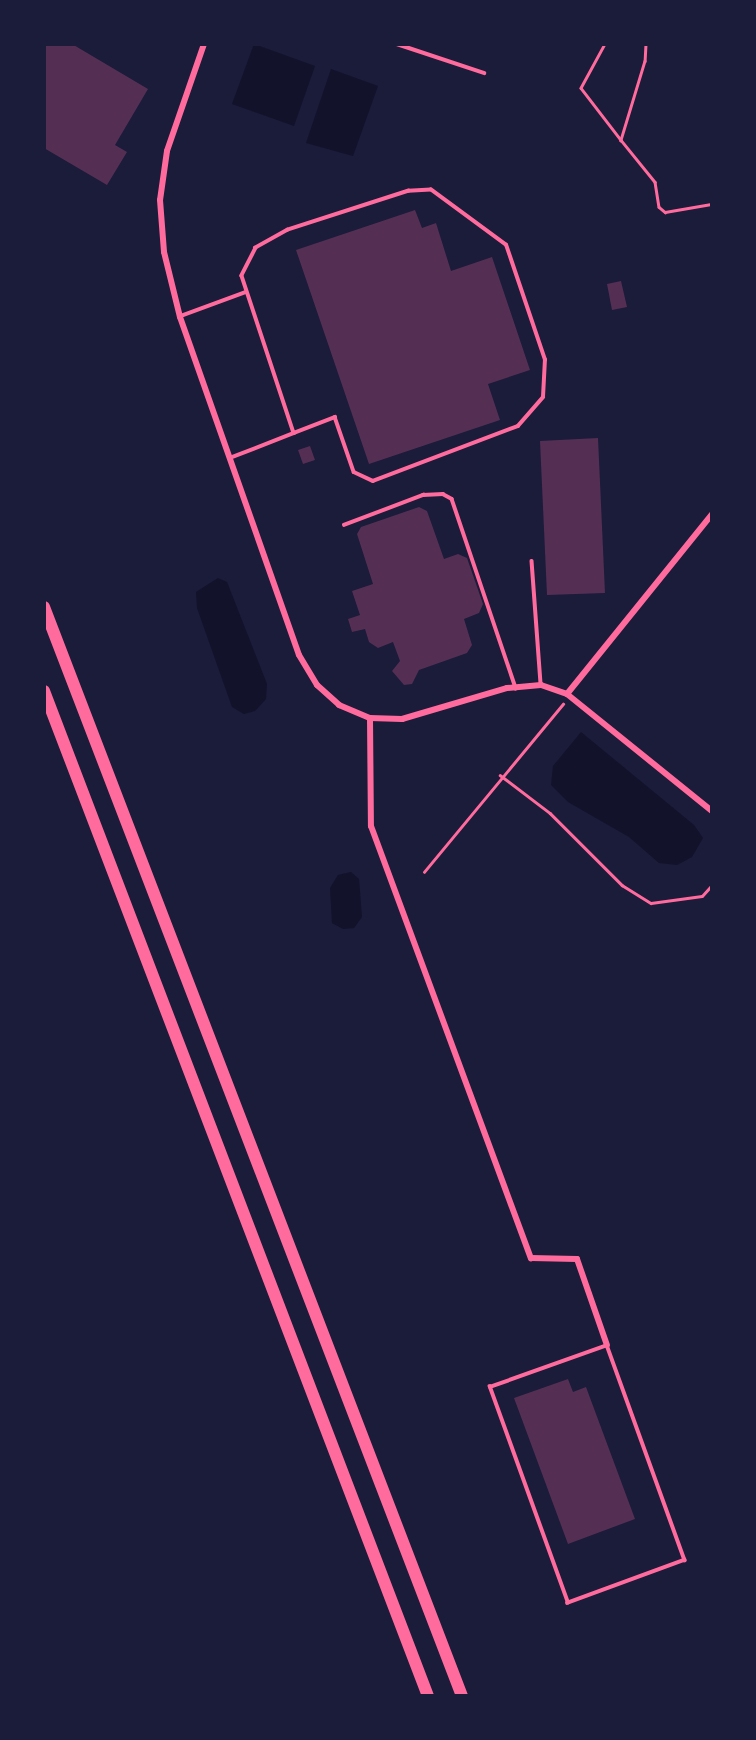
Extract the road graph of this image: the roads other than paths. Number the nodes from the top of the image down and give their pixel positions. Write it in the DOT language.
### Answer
graph roads {
  1 [pos="204,44"];
  2 [pos="397,44"];
  3 [pos="484,73"];
  4 [pos="247,292"];
  5 [pos="180,317"];
  6 [pos="294,433"];
  7 [pos="230,458"];
  8 [pos="712,514"];
  9 [pos="344,525"];
  10 [pos="532,561"];
  11 [pos="44,607"];
  12 [pos="541,685"];
  13 [pos="516,688"];
  14 [pos="44,691"];
  15 [pos="567,694"];
  16 [pos="370,718"];
  17 [pos="712,811"];
  18 [pos="607,1345"];
  19 [pos="428,1696"];
  20 [pos="462,1696"];
  1 -- 5 [label="street"];
  2 -- 3 [label="lane"];
  4 -- 5 [label="lane"];
  4 -- 6 [label="lane"];
  4 -- 6 [label="lane"];
  5 -- 7 [label="street"];
  6 -- 7 [label="lane"];
  7 -- 16 [label="street"];
  8 -- 15 [label="street"];
  9 -- 13 [label="lane"];
  10 -- 12 [label="lane"];
  11 -- 20 [label="highway"];
  12 -- 13 [label="street"];
  12 -- 15 [label="street"];
  13 -- 16 [label="street"];
  14 -- 19 [label="highway"];
  15 -- 17 [label="street"];
  16 -- 18 [label="street"];
  18 -- 18 [label="lane"];
}
